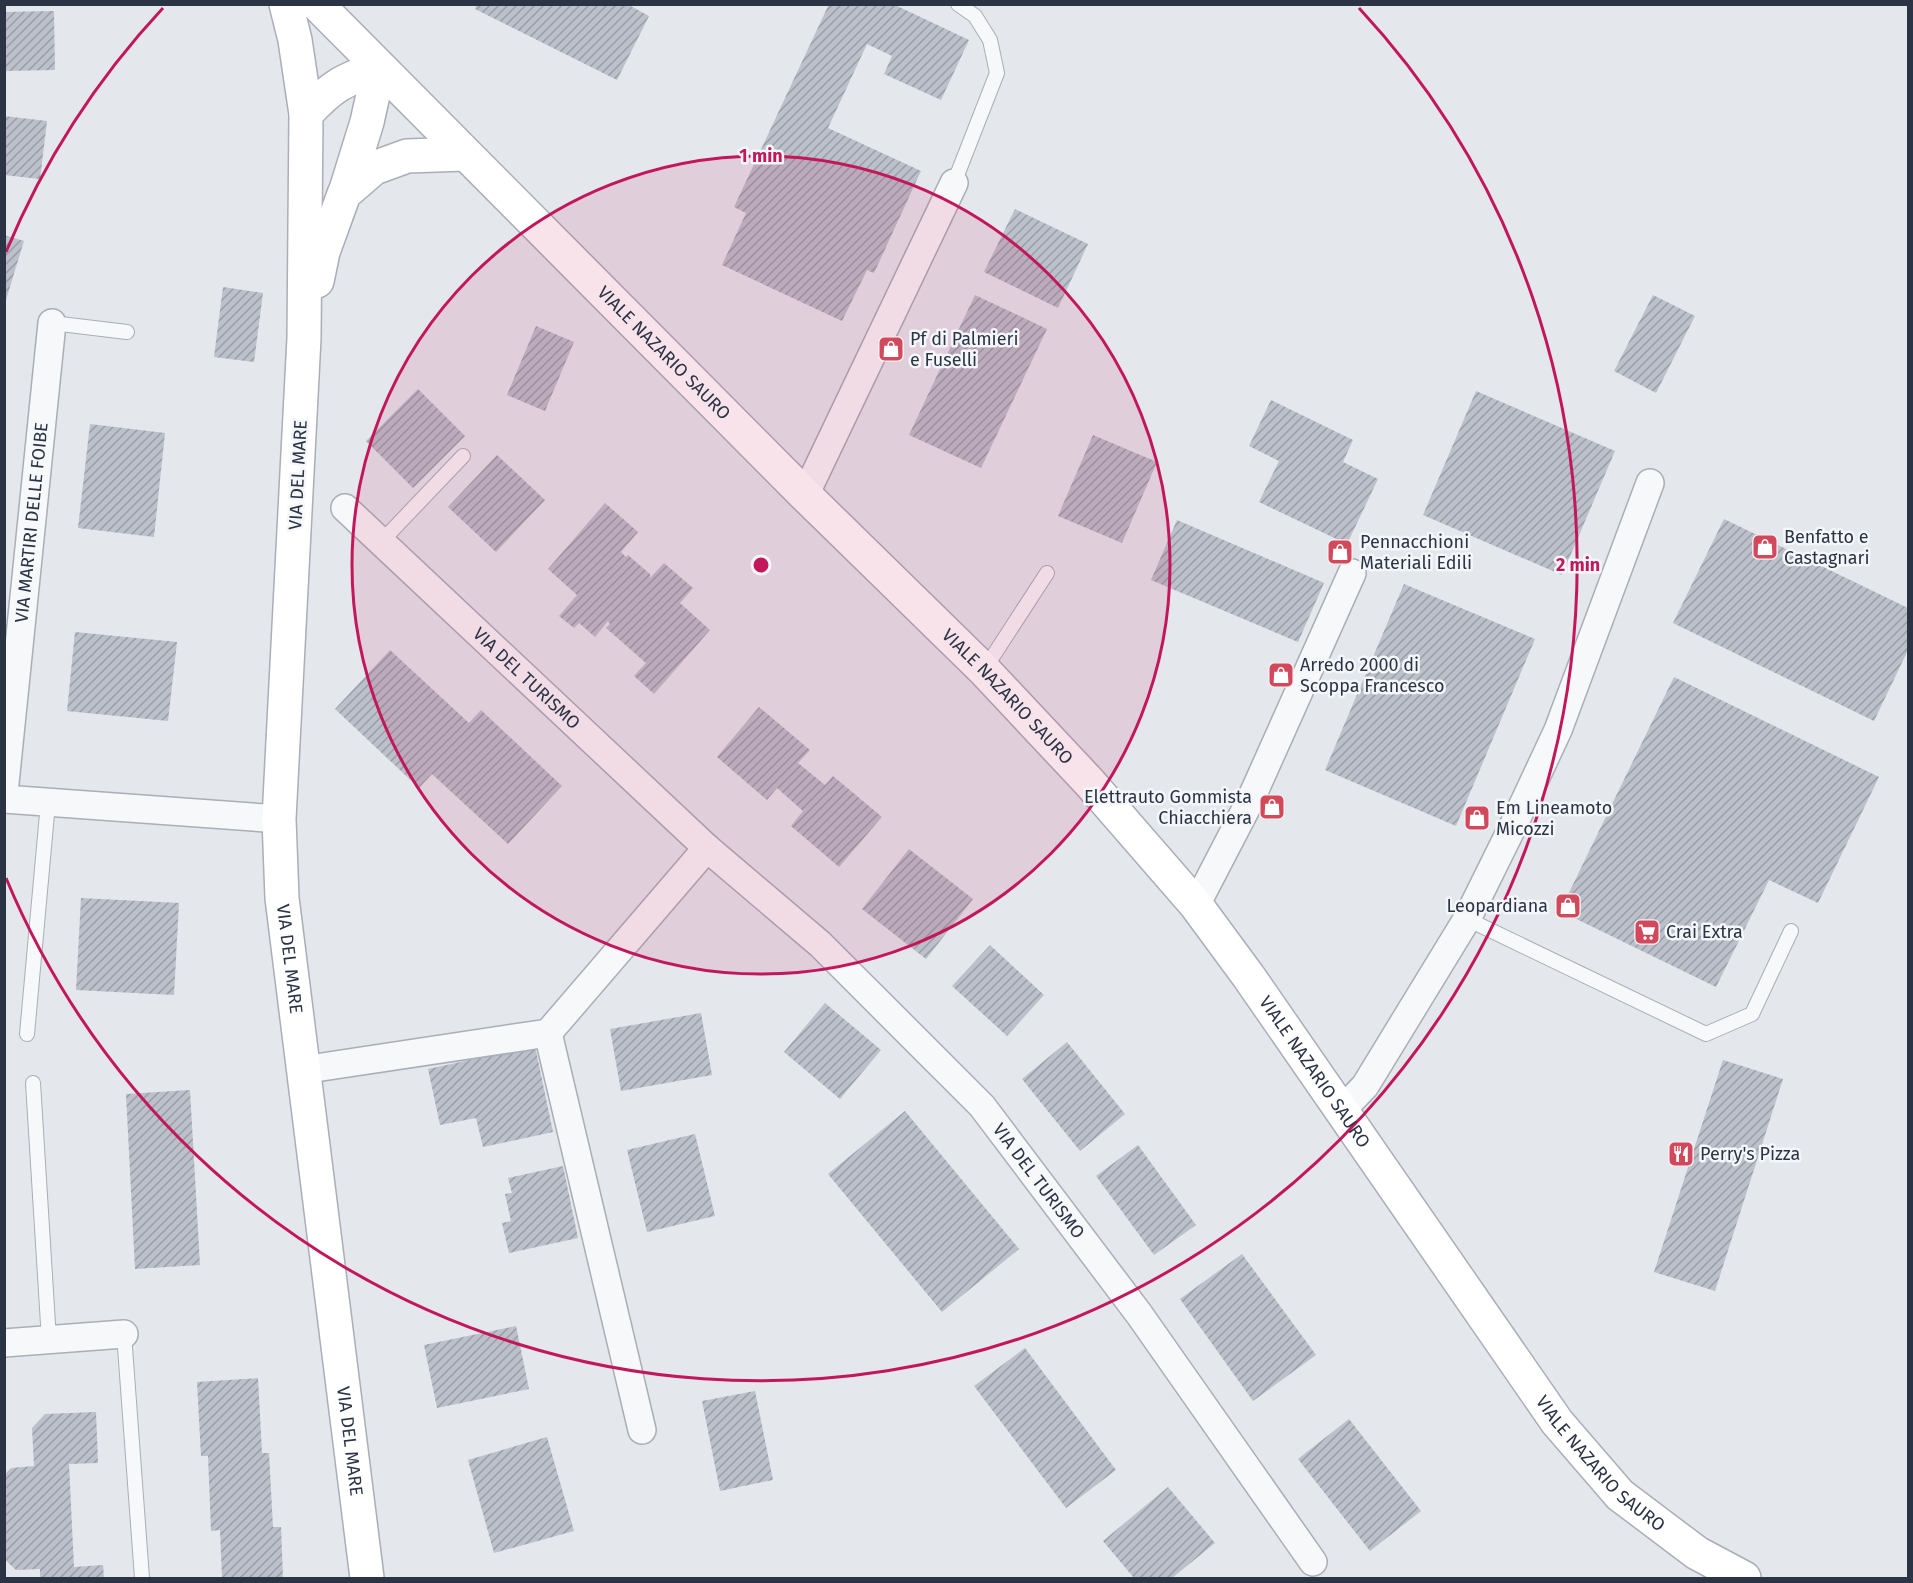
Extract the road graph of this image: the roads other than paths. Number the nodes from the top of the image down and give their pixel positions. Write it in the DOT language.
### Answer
graph roads {
  1 [pos="286,4"];
  2 [pos="317,4"];
  3 [pos="958,4"];
  4 [pos="379,68"];
  5 [pos="306,114"];
  6 [pos="465,154"];
  7 [pos="954,183"];
  8 [pos="344,194"];
  9 [pos="52,323"];
  10 [pos="127,332"];
  11 [pos="304,338"];
  12 [pos="463,456"];
  13 [pos="1650,483"];
  14 [pos="805,495"];
  15 [pos="345,508"];
  16 [pos="381,542"];
  17 [pos="1047,573"];
  18 [pos="1352,573"];
  19 [pos="984,670"];
  20 [pos="4,793"];
  21 [pos="4,799"];
  22 [pos="48,803"];
  23 [pos="279,819"];
  24 [pos="708,849"];
  25 [pos="1196,905"];
  26 [pos="1467,919"];
  27 [pos="1791,931"];
  28 [pos="548,1033"];
  29 [pos="27,1034"];
  30 [pos="302,1070"];
  31 [pos="33,1083"];
  32 [pos="1341,1112"];
  33 [pos="124,1334"];
  34 [pos="49,1340"];
  35 [pos="4,1343"];
  36 [pos="642,1430"];
  37 [pos="1313,1562"];
  38 [pos="141,1578"];
  39 [pos="367,1578"];
  40 [pos="1744,1578"];
  1 -- 5 [label="main road, VIA DEL MARE"];
  2 -- 4 [label="main road, VIALE NAZARIO SAURO"];
  3 -- 7 [label="lane"];
  4 -- 5 [label="main road"];
  4 -- 6 [label="main road, VIALE NAZARIO SAURO"];
  4 -- 8 [label="main road, VIA DEL MARE"];
  5 -- 11 [label="main road, VIA DEL MARE"];
  6 -- 8 [label="main road, VIA DEL MARE"];
  6 -- 14 [label="main road, VIALE NAZARIO SAURO"];
  7 -- 14 [label="street"];
  8 -- 11 [label="main road, VIA DEL MARE"];
  9 -- 10 [label="lane"];
  9 -- 20 [label="street, VIA MARTIRI DELLE FOIBE"];
  11 -- 23 [label="main road, VIA DEL MARE"];
  12 -- 16 [label="lane"];
  13 -- 26 [label="street"];
  14 -- 19 [label="main road, VIALE NAZARIO SAURO"];
  15 -- 16 [label="street, VIA DEL TURISMO"];
  16 -- 24 [label="street, VIA DEL TURISMO"];
  17 -- 19 [label="lane"];
  18 -- 25 [label="street"];
  19 -- 25 [label="main road, VIALE NAZARIO SAURO"];
  21 -- 22 [label="street"];
  22 -- 23 [label="street"];
  22 -- 29 [label="lane"];
  23 -- 30 [label="main road, VIA DEL MARE"];
  24 -- 28 [label="street"];
  24 -- 37 [label="street, VIA DEL TURISMO"];
  25 -- 32 [label="main road, VIALE NAZARIO SAURO"];
  26 -- 27 [label="lane"];
  26 -- 32 [label="street"];
  28 -- 30 [label="street"];
  28 -- 36 [label="street"];
  30 -- 39 [label="main road, VIA DEL MARE"];
  31 -- 34 [label="lane"];
  32 -- 40 [label="main road, VIALE NAZARIO SAURO"];
  33 -- 34 [label="street"];
  33 -- 38 [label="lane"];
  34 -- 35 [label="street"];
}
